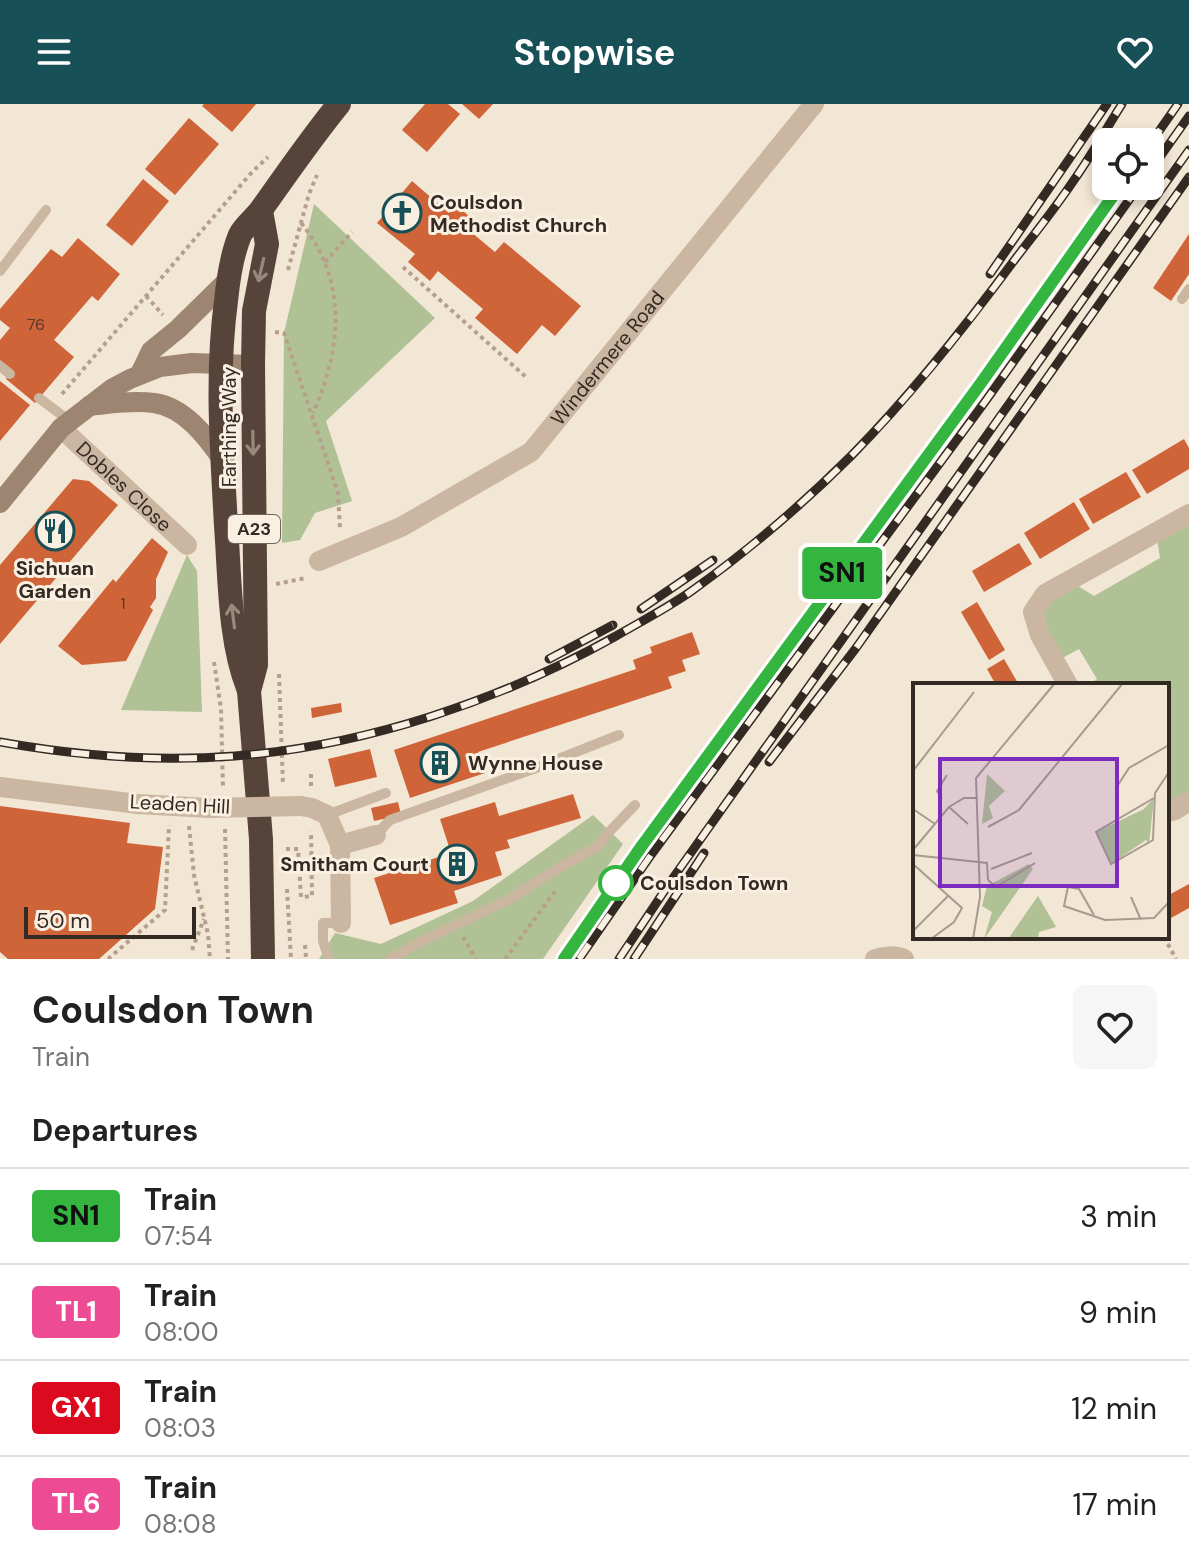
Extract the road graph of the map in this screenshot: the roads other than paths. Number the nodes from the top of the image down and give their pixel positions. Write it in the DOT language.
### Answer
graph roads {
  1 [pos="339,104"];
  2 [pos="814,104"];
  3 [pos="46,210"];
  4 [pos="261,211"];
  5 [pos="0,271"];
  6 [pos="229,279"];
  7 [pos="1189,289"];
  8 [pos="1182,299"];
  9 [pos="221,364"];
  10 [pos="253,365"];
  11 [pos="0,366"];
  12 [pos="10,374"];
  13 [pos="140,374"];
  14 [pos="39,398"];
  15 [pos="89,406"];
  16 [pos="64,421"];
  17 [pos="222,459"];
  18 [pos="0,503"];
  19 [pos="1189,514"];
  20 [pos="187,545"];
  21 [pos="319,561"];
  22 [pos="1067,683"];
  23 [pos="249,691"];
  24 [pos="619,735"];
  25 [pos="0,787"];
  26 [pos="386,793"];
  27 [pos="1189,801"];
  28 [pos="635,805"];
  29 [pos="1169,812"];
  30 [pos="327,815"];
  31 [pos="376,835"];
  32 [pos="340,845"];
  33 [pos="341,923"];
  34 [pos="263,959"];
  35 [pos="329,959"];
  36 [pos="390,959"];
  37 [pos="875,959"];
  38 [pos="904,959"];
  1 -- 4 [label="highway, A23"];
  2 -- 21 [label="street, Windermere Road"];
  3 -- 5 [label="lane"];
  4 -- 6 [label="highway, A23"];
  4 -- 10 [label="highway, Farthing Way / A23, one-way"];
  6 -- 9 [label="highway, A23"];
  6 -- 13 [label="main road"];
  7 -- 8 [label="lane"];
  9 -- 10 [label="main road"];
  9 -- 13 [label="main road"];
  9 -- 17 [label="highway, Farthing Way / A23"];
  10 -- 23 [label="highway, Farthing Way / A23, one-way"];
  11 -- 12 [label="lane"];
  13 -- 15 [label="main road"];
  14 -- 16 [label="lane"];
  15 -- 16 [label="main road"];
  15 -- 17 [label="main road"];
  16 -- 18 [label="main road"];
  16 -- 20 [label="street, Dobles Close"];
  23 -- 17 [label="highway, Farthing Way / A23, one-way"];
  19 -- 22 [label="street"];
  23 -- 34 [label="highway, Farthing Way / A23"];
  24 -- 31 [label="lane"];
  25 -- 30 [label="street, Leaden Hill, bridge"];
  26 -- 30 [label="lane"];
  27 -- 29 [label="street"];
  28 -- 36 [label="lane"];
  30 -- 32 [label="street"];
  31 -- 32 [label="street"];
  32 -- 33 [label="street"];
  33 -- 35 [label="lane"];
  37 -- 38 [label="street"];
}
